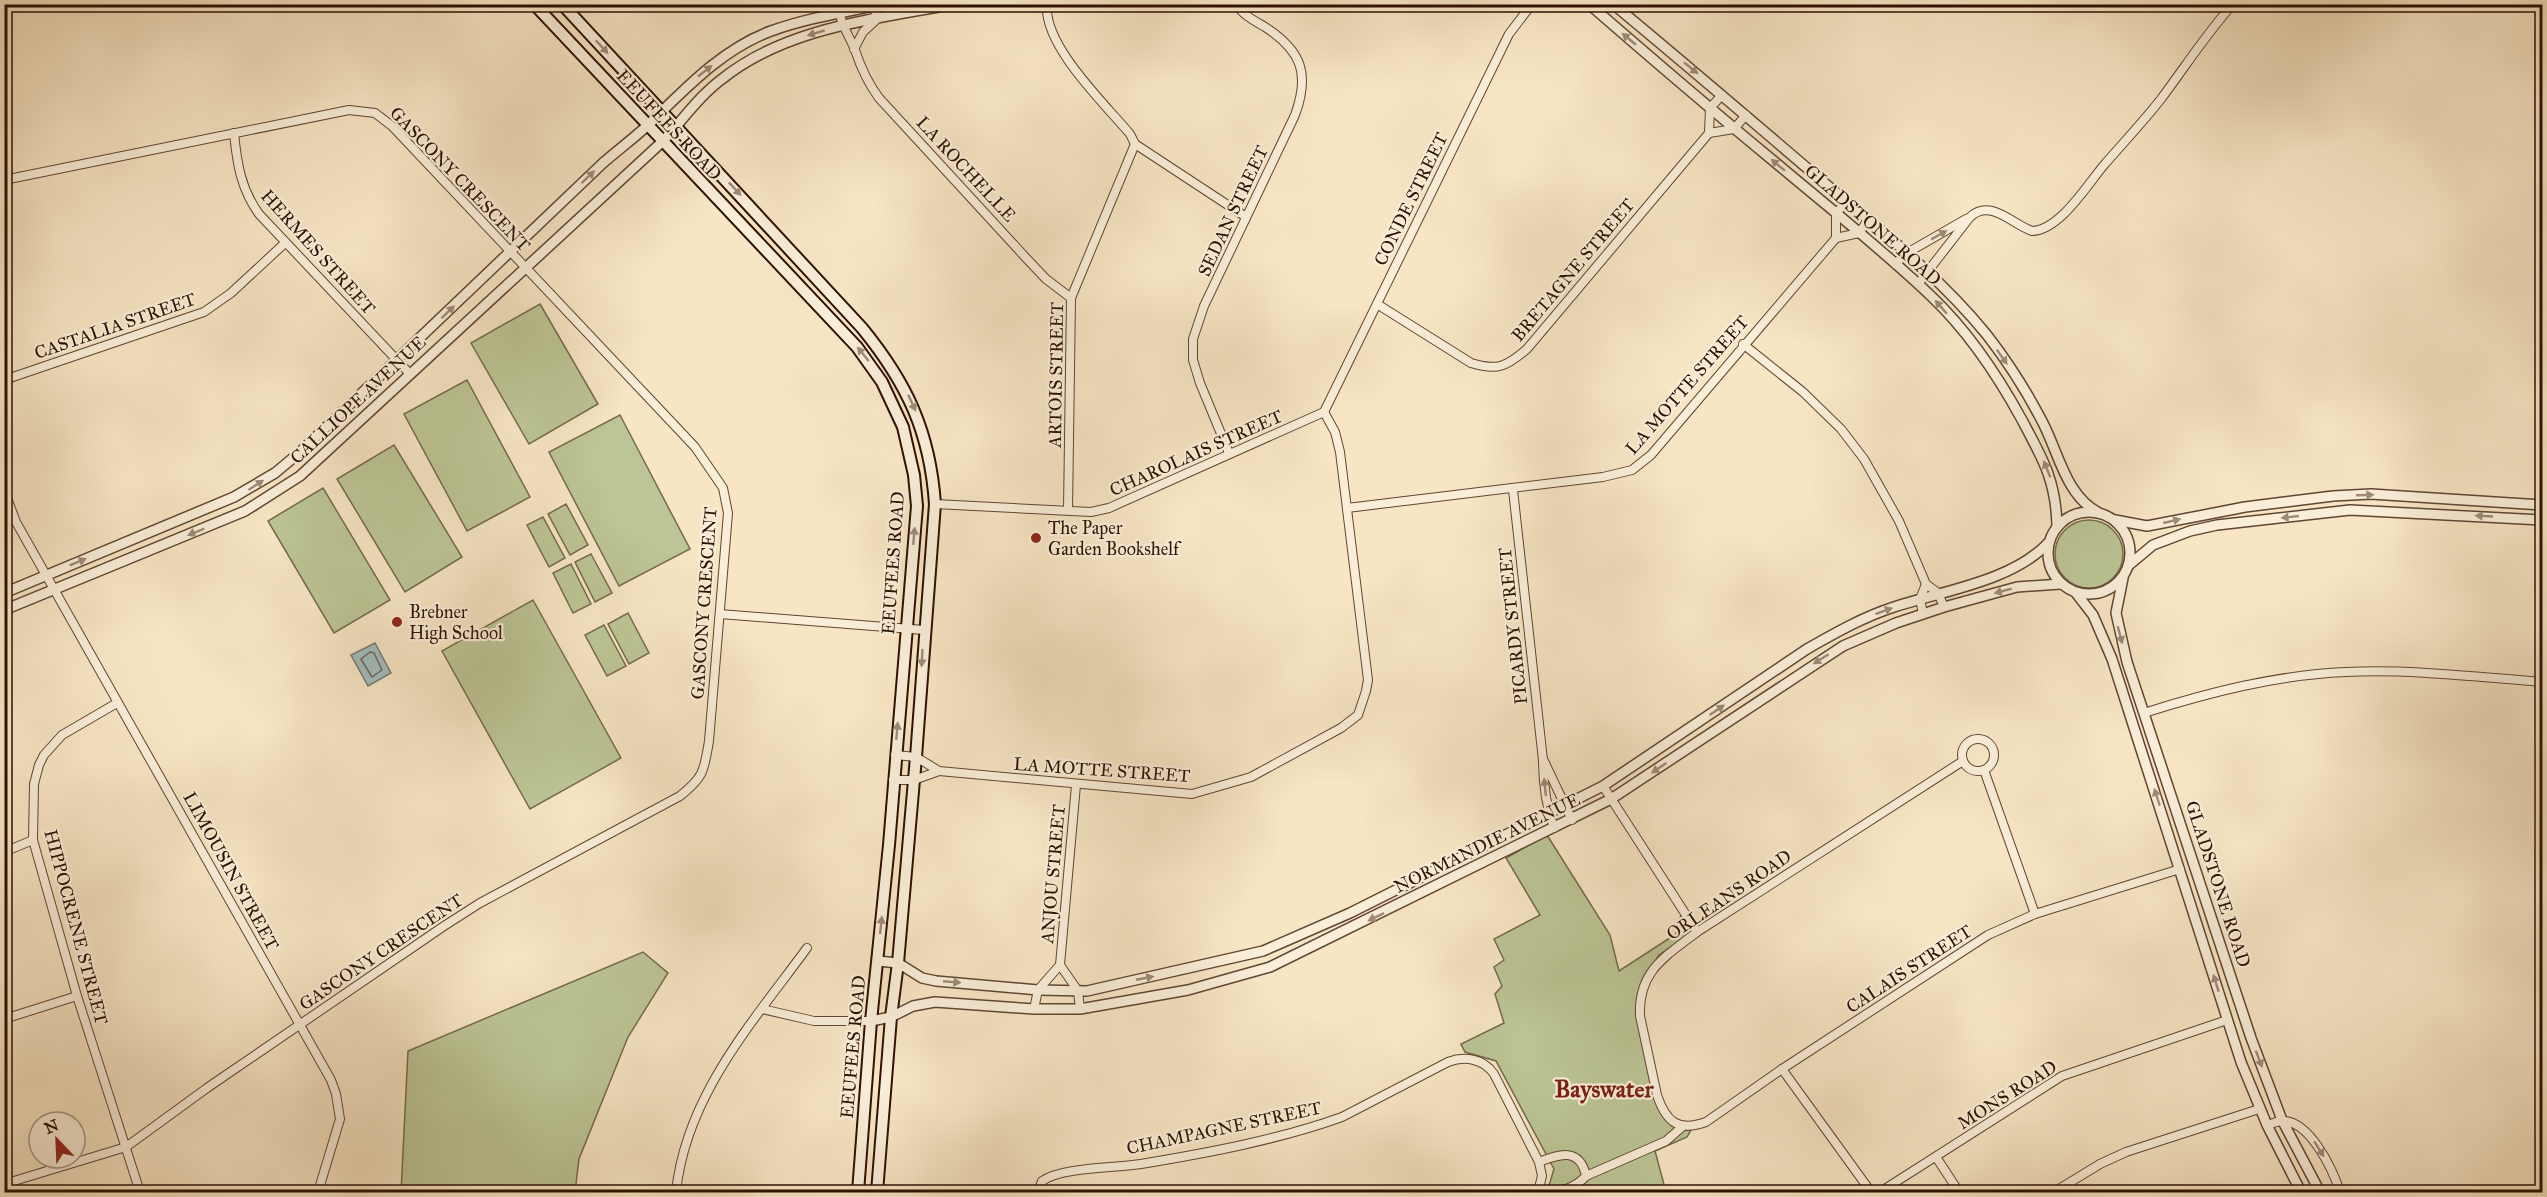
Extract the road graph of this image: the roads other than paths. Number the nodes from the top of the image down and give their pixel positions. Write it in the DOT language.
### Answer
graph roads {
  1 [pos="534,4"];
  2 [pos="562,4"];
  3 [pos="955,4"];
  4 [pos="1236,4"];
  5 [pos="1533,4"];
  6 [pos="1588,4"];
  7 [pos="1613,4"];
  8 [pos="2233,4"];
  9 [pos="878,5"];
  10 [pos="1046,5"];
  11 [pos="840,14"];
  12 [pos="877,19"];
  13 [pos="842,27"];
  14 [pos="854,49"];
  15 [pos="1722,94"];
  16 [pos="1710,108"];
  17 [pos="662,110"];
  18 [pos="1746,115"];
  19 [pos="647,126"];
  20 [pos="677,126"];
  21 [pos="1734,129"];
  22 [pos="234,133"];
  23 [pos="1709,133"];
  24 [pos="662,142"];
  25 [pos="1135,144"];
  26 [pos="4,180"];
  27 [pos="1846,201"];
  28 [pos="1836,214"];
  29 [pos="1246,217"];
  30 [pos="1970,217"];
  31 [pos="1868,220"];
  32 [pos="1858,233"];
  33 [pos="1836,238"];
  34 [pos="285,243"];
  35 [pos="510,253"];
  36 [pos="1907,253"];
  37 [pos="1895,264"];
  38 [pos="524,267"];
  39 [pos="1929,272"];
  40 [pos="1917,284"];
  41 [pos="823,285"];
  42 [pos="811,298"];
  43 [pos="1071,298"];
  44 [pos="1377,304"];
  45 [pos="1743,344"];
  46 [pos="397,361"];
  47 [pos="410,375"];
  48 [pos="4,380"];
  49 [pos="1324,412"];
  50 [pos="1229,453"];
  51 [pos="4,490"];
  52 [pos="1513,490"];
  53 [pos="935,504"];
  54 [pos="2542,505"];
  55 [pos="1347,508"];
  56 [pos="1068,510"];
  57 [pos="2099,513"];
  58 [pos="2115,520"];
  59 [pos="2542,520"];
  60 [pos="2057,526"];
  61 [pos="2048,543"];
  62 [pos="2129,565"];
  63 [pos="47,575"];
  64 [pos="2123,578"];
  65 [pos="1926,584"];
  66 [pos="2061,584"];
  67 [pos="55,588"];
  68 [pos="4,593"];
  69 [pos="1938,593"];
  70 [pos="2076,593"];
  71 [pos="1920,599"];
  72 [pos="1944,607"];
  73 [pos="4,610"];
  74 [pos="720,614"];
  75 [pos="1923,614"];
  76 [pos="905,629"];
  77 [pos="924,630"];
  78 [pos="2542,682"];
  79 [pos="2141,702"];
  80 [pos="117,703"];
  81 [pos="2127,706"];
  82 [pos="2144,713"];
  83 [pos="2148,725"];
  84 [pos="2135,729"];
  85 [pos="895,755"];
  86 [pos="916,757"];
  87 [pos="1543,760"];
  88 [pos="1963,761"];
  89 [pos="1984,770"];
  90 [pos="939,771"];
  91 [pos="893,780"];
  92 [pos="914,780"];
  93 [pos="1076,785"];
  94 [pos="1603,786"];
  95 [pos="1611,799"];
  96 [pos="1566,806"];
  97 [pos="1549,814"];
  98 [pos="1572,820"];
  99 [pos="1554,828"];
  100 [pos="33,840"];
  101 [pos="889,845"];
  102 [pos="908,847"];
  103 [pos="4,852"];
  104 [pos="2190,852"];
  105 [pos="2176,857"];
  106 [pos="2180,869"];
  107 [pos="2198,876"];
  108 [pos="2184,882"];
  109 [pos="2035,914"];
  110 [pos="1697,932"];
  111 [pos="807,948"];
  112 [pos="878,961"];
  113 [pos="1227,961"];
  114 [pos="898,963"];
  115 [pos="1060,965"];
  116 [pos="1232,979"];
  117 [pos="1038,990"];
  118 [pos="1078,991"];
  119 [pos="77,996"];
  120 [pos="2239,1002"];
  121 [pos="2224,1008"];
  122 [pos="762,1009"];
  123 [pos="1034,1009"];
  124 [pos="1080,1009"];
  125 [pos="891,1017"];
  126 [pos="4,1019"];
  127 [pos="2227,1020"];
  128 [pos="871,1021"];
  129 [pos="300,1024"];
  130 [pos="2247,1027"];
  131 [pos="2232,1033"];
  132 [pos="1782,1068"];
  133 [pos="2271,1090"];
  134 [pos="2254,1096"];
  135 [pos="2259,1109"];
  136 [pos="2282,1120"];
  137 [pos="2266,1125"];
  138 [pos="1682,1127"];
  139 [pos="126,1147"];
  140 [pos="1936,1157"];
  141 [pos="1539,1162"];
  142 [pos="1586,1176"];
  143 [pos="4,1186"];
  144 [pos="140,1192"];
  145 [pos="318,1192"];
  146 [pos="676,1192"];
  147 [pos="858,1192"];
  148 [pos="877,1192"];
  149 [pos="1038,1192"];
  150 [pos="1538,1192"];
  151 [pos="1547,1192"];
  152 [pos="1871,1192"];
  153 [pos="1880,1192"];
  154 [pos="1959,1192"];
  155 [pos="2054,1192"];
  156 [pos="2301,1192"];
  157 [pos="2320,1192"];
  158 [pos="2340,1192"];
  1 -- 19 [label="main road, EEUFEES ROAD"];
  2 -- 17 [label="main road, EEUFEES ROAD, one-way"];
  3 -- 12 [label="street"];
  4 -- 29 [label="street, SEDAN STREET"];
  5 -- 44 [label="street, CONDE STREET"];
  16 -- 6 [label="street, GLADSTONE ROAD, one-way"];
  7 -- 15 [label="street, GLADSTONE ROAD, one-way"];
  8 -- 30 [label="street"];
  9 -- 11 [label="street"];
  9 -- 12 [label="street"];
  10 -- 25 [label="street"];
  11 -- 13 [label="street, LA ROCHELLE"];
  17 -- 11 [label="street, one-way"];
  12 -- 13 [label="street"];
  12 -- 14 [label="street"];
  13 -- 14 [label="street, LA ROCHELLE"];
  13 -- 20 [label="street, one-way"];
  14 -- 43 [label="street, LA ROCHELLE"];
  15 -- 16 [label="street"];
  15 -- 18 [label="street, GLADSTONE ROAD"];
  16 -- 21 [label="street, GLADSTONE ROAD"];
  16 -- 23 [label="street"];
  17 -- 19 [label="street, CALLIOPE AVENUE"];
  17 -- 20 [label="main road, EEUFEES ROAD"];
  18 -- 21 [label="street"];
  18 -- 27 [label="street, GLADSTONE ROAD"];
  19 -- 24 [label="main road, EEUFEES ROAD"];
  35 -- 19 [label="street, CALLIOPE AVENUE, one-way"];
  20 -- 24 [label="street, CALLIOPE AVENUE"];
  20 -- 41 [label="main road, EEUFEES ROAD, one-way"];
  21 -- 23 [label="street"];
  28 -- 21 [label="street, GLADSTONE ROAD, one-way"];
  22 -- 26 [label="street, GASCONY CRESCENT"];
  22 -- 34 [label="street, HERMES STREET"];
  22 -- 35 [label="street, GASCONY CRESCENT"];
  23 -- 44 [label="street, BRETAGNE STREET"];
  24 -- 38 [label="street, CALLIOPE AVENUE"];
  24 -- 42 [label="main road, EEUFEES ROAD"];
  25 -- 29 [label="street"];
  25 -- 43 [label="street, ARTOIS STREET"];
  27 -- 28 [label="street"];
  27 -- 31 [label="street, GLADSTONE ROAD"];
  28 -- 32 [label="street, GLADSTONE ROAD"];
  28 -- 33 [label="street"];
  29 -- 50 [label="street, SEDAN STREET"];
  36 -- 30 [label="street, one-way"];
  30 -- 39 [label="street"];
  31 -- 32 [label="street"];
  31 -- 36 [label="street, GLADSTONE ROAD"];
  32 -- 33 [label="street"];
  32 -- 37 [label="street, GLADSTONE ROAD"];
  33 -- 45 [label="street, LA MOTTE STREET"];
  34 -- 46 [label="street, HERMES STREET"];
  34 -- 48 [label="street, CASTALIA STREET"];
  35 -- 38 [label="street, GASCONY CRESCENT"];
  46 -- 35 [label="street, CALLIOPE AVENUE, one-way"];
  36 -- 37 [label="street"];
  36 -- 39 [label="street, GLADSTONE ROAD"];
  37 -- 40 [label="street, GLADSTONE ROAD"];
  38 -- 47 [label="street, CALLIOPE AVENUE"];
  38 -- 74 [label="street, GASCONY CRESCENT"];
  39 -- 40 [label="street"];
  39 -- 57 [label="street, GLADSTONE ROAD, one-way"];
  60 -- 40 [label="street, GLADSTONE ROAD, one-way"];
  41 -- 42 [label="main road"];
  41 -- 53 [label="main road, EEUFEES ROAD, one-way"];
  76 -- 42 [label="main road, EEUFEES ROAD, one-way"];
  43 -- 56 [label="street, ARTOIS STREET"];
  44 -- 49 [label="street, CONDE STREET"];
  45 -- 52 [label="street, LA MOTTE STREET"];
  45 -- 65 [label="street"];
  46 -- 47 [label="street, HERMES STREET"];
  63 -- 46 [label="street, CALLIOPE AVENUE, one-way"];
  47 -- 67 [label="street, CALLIOPE AVENUE, one-way"];
  49 -- 50 [label="street, CHAROLAIS STREET"];
  49 -- 55 [label="street, LA MOTTE STREET"];
  50 -- 56 [label="street, CHAROLAIS STREET"];
  51 -- 63 [label="street, LIMOUSIN STREET"];
  52 -- 55 [label="street, LA MOTTE STREET"];
  52 -- 87 [label="street, PICARDY STREET"];
  53 -- 56 [label="street, CHAROLAIS STREET"];
  53 -- 77 [label="main road, EEUFEES ROAD"];
  58 -- 54 [label="street, one-way"];
  55 -- 93 [label="street, LA MOTTE STREET"];
  57 -- 58 [label="street"];
  57 -- 60 [label="street"];
  58 -- 62 [label="street"];
  59 -- 62 [label="street, one-way"];
  60 -- 61 [label="street"];
  61 -- 66 [label="street"];
  61 -- 69 [label="street, NORMANDIE AVENUE"];
  62 -- 64 [label="street"];
  63 -- 67 [label="street, LIMOUSIN STREET"];
  63 -- 68 [label="street, CALLIOPE AVENUE"];
  64 -- 70 [label="street"];
  64 -- 79 [label="street, GLADSTONE ROAD, one-way"];
  65 -- 69 [label="street"];
  65 -- 71 [label="street"];
  66 -- 70 [label="street"];
  66 -- 72 [label="street, NORMANDIE AVENUE, one-way"];
  67 -- 73 [label="street, CALLIOPE AVENUE"];
  67 -- 80 [label="street, LIMOUSIN STREET"];
  69 -- 71 [label="street, NORMANDIE AVENUE"];
  69 -- 72 [label="street"];
  70 -- 81 [label="street, GLADSTONE ROAD"];
  71 -- 75 [label="street"];
  94 -- 71 [label="street, NORMANDIE AVENUE, one-way"];
  72 -- 75 [label="street, NORMANDIE AVENUE"];
  74 -- 76 [label="street"];
  74 -- 129 [label="street, GASCONY CRESCENT"];
  75 -- 95 [label="street, NORMANDIE AVENUE, one-way"];
  76 -- 77 [label="street"];
  85 -- 76 [label="main road, EEUFEES ROAD, one-way"];
  77 -- 86 [label="main road, EEUFEES ROAD, one-way"];
  78 -- 82 [label="street"];
  79 -- 81 [label="street"];
  79 -- 82 [label="street, GLADSTONE ROAD"];
  80 -- 100 [label="street, HIPPOCRENE STREET"];
  80 -- 129 [label="street, LIMOUSIN STREET"];
  81 -- 84 [label="street, GLADSTONE ROAD"];
  82 -- 83 [label="street, GLADSTONE ROAD"];
  83 -- 84 [label="street"];
  83 -- 104 [label="street, GLADSTONE ROAD"];
  105 -- 84 [label="street, GLADSTONE ROAD, one-way"];
  85 -- 86 [label="street, LA MOTTE STREET"];
  85 -- 91 [label="main road, EEUFEES ROAD"];
  86 -- 90 [label="street, LA MOTTE STREET"];
  86 -- 92 [label="main road, EEUFEES ROAD"];
  87 -- 96 [label="street, PICARDY STREET"];
  97 -- 87 [label="street, PICARDY STREET, one-way"];
  88 -- 89 [label="street"];
  88 -- 89 [label="street"];
  88 -- 110 [label="street, ORLEANS ROAD"];
  89 -- 109 [label="street"];
  90 -- 92 [label="street, LA MOTTE STREET"];
  90 -- 93 [label="street, LA MOTTE STREET"];
  91 -- 92 [label="street, LA MOTTE STREET"];
  91 -- 101 [label="main road, EEUFEES ROAD"];
  92 -- 102 [label="main road, EEUFEES ROAD"];
  93 -- 115 [label="street, ANJOU STREET"];
  94 -- 95 [label="street"];
  94 -- 96 [label="street, NORMANDIE AVENUE"];
  95 -- 98 [label="street, NORMANDIE AVENUE"];
  95 -- 110 [label="street"];
  96 -- 97 [label="street, NORMANDIE AVENUE"];
  96 -- 98 [label="street, PICARDY STREET"];
  97 -- 99 [label="street, PICARDY STREET"];
  97 -- 113 [label="street, NORMANDIE AVENUE"];
  98 -- 99 [label="street, NORMANDIE AVENUE"];
  99 -- 116 [label="street, NORMANDIE AVENUE, one-way"];
  100 -- 103 [label="street"];
  100 -- 119 [label="street, HIPPOCRENE STREET"];
  101 -- 102 [label="main road"];
  112 -- 101 [label="main road, EEUFEES ROAD, one-way"];
  102 -- 114 [label="main road, EEUFEES ROAD"];
  104 -- 105 [label="street"];
  104 -- 107 [label="street, GLADSTONE ROAD"];
  105 -- 106 [label="street, GLADSTONE ROAD"];
  106 -- 108 [label="street, GLADSTONE ROAD"];
  106 -- 109 [label="street, CALAIS STREET"];
  107 -- 108 [label="street"];
  107 -- 120 [label="street, GLADSTONE ROAD"];
  121 -- 108 [label="street, GLADSTONE ROAD, one-way"];
  109 -- 132 [label="street, CALAIS STREET"];
  110 -- 138 [label="street, ORLEANS ROAD"];
  111 -- 122 [label="street"];
  112 -- 114 [label="street"];
  112 -- 128 [label="main road, EEUFEES ROAD"];
  113 -- 116 [label="street"];
  118 -- 113 [label="street, NORMANDIE AVENUE, one-way"];
  114 -- 117 [label="street, NORMANDIE AVENUE, one-way"];
  114 -- 125 [label="main road, EEUFEES ROAD"];
  115 -- 117 [label="street, ANJOU STREET"];
  115 -- 118 [label="street, ANJOU STREET"];
  116 -- 124 [label="street, NORMANDIE AVENUE"];
  117 -- 118 [label="street, NORMANDIE AVENUE"];
  117 -- 123 [label="street, ANJOU STREET"];
  118 -- 124 [label="street, ANJOU STREET"];
  119 -- 126 [label="street"];
  119 -- 139 [label="street, HIPPOCRENE STREET"];
  120 -- 121 [label="street"];
  120 -- 130 [label="street, GLADSTONE ROAD"];
  121 -- 127 [label="street, GLADSTONE ROAD"];
  122 -- 128 [label="street"];
  122 -- 146 [label="street"];
  123 -- 124 [label="street, NORMANDIE AVENUE"];
  123 -- 125 [label="street, NORMANDIE AVENUE"];
  125 -- 128 [label="street, NORMANDIE AVENUE"];
  125 -- 148 [label="main road, EEUFEES ROAD"];
  127 -- 131 [label="street, GLADSTONE ROAD"];
  127 -- 140 [label="street, MONS ROAD"];
  128 -- 147 [label="main road, EEUFEES ROAD"];
  129 -- 139 [label="street, GASCONY CRESCENT"];
  129 -- 145 [label="street, LIMOUSIN STREET"];
  130 -- 131 [label="street"];
  130 -- 133 [label="street, GLADSTONE ROAD, one-way"];
  131 -- 134 [label="street, GLADSTONE ROAD"];
  132 -- 138 [label="street, CALAIS STREET"];
  132 -- 152 [label="street"];
  133 -- 134 [label="street"];
  133 -- 136 [label="street, GLADSTONE ROAD"];
  134 -- 135 [label="street, GLADSTONE ROAD"];
  135 -- 137 [label="street, GLADSTONE ROAD"];
  135 -- 155 [label="street"];
  136 -- 137 [label="street"];
  136 -- 157 [label="street, GLADSTONE ROAD"];
  136 -- 158 [label="street, one-way"];
  137 -- 156 [label="street, GLADSTONE ROAD"];
  138 -- 142 [label="street"];
  139 -- 143 [label="street, GASCONY CRESCENT"];
  139 -- 144 [label="street, HIPPOCRENE STREET"];
  140 -- 153 [label="street, MONS ROAD"];
  140 -- 154 [label="street"];
  141 -- 142 [label="street"];
  141 -- 149 [label="street, CHAMPAGNE STREET"];
  141 -- 150 [label="street, CHAMPAGNE STREET"];
  142 -- 151 [label="street"];
}
